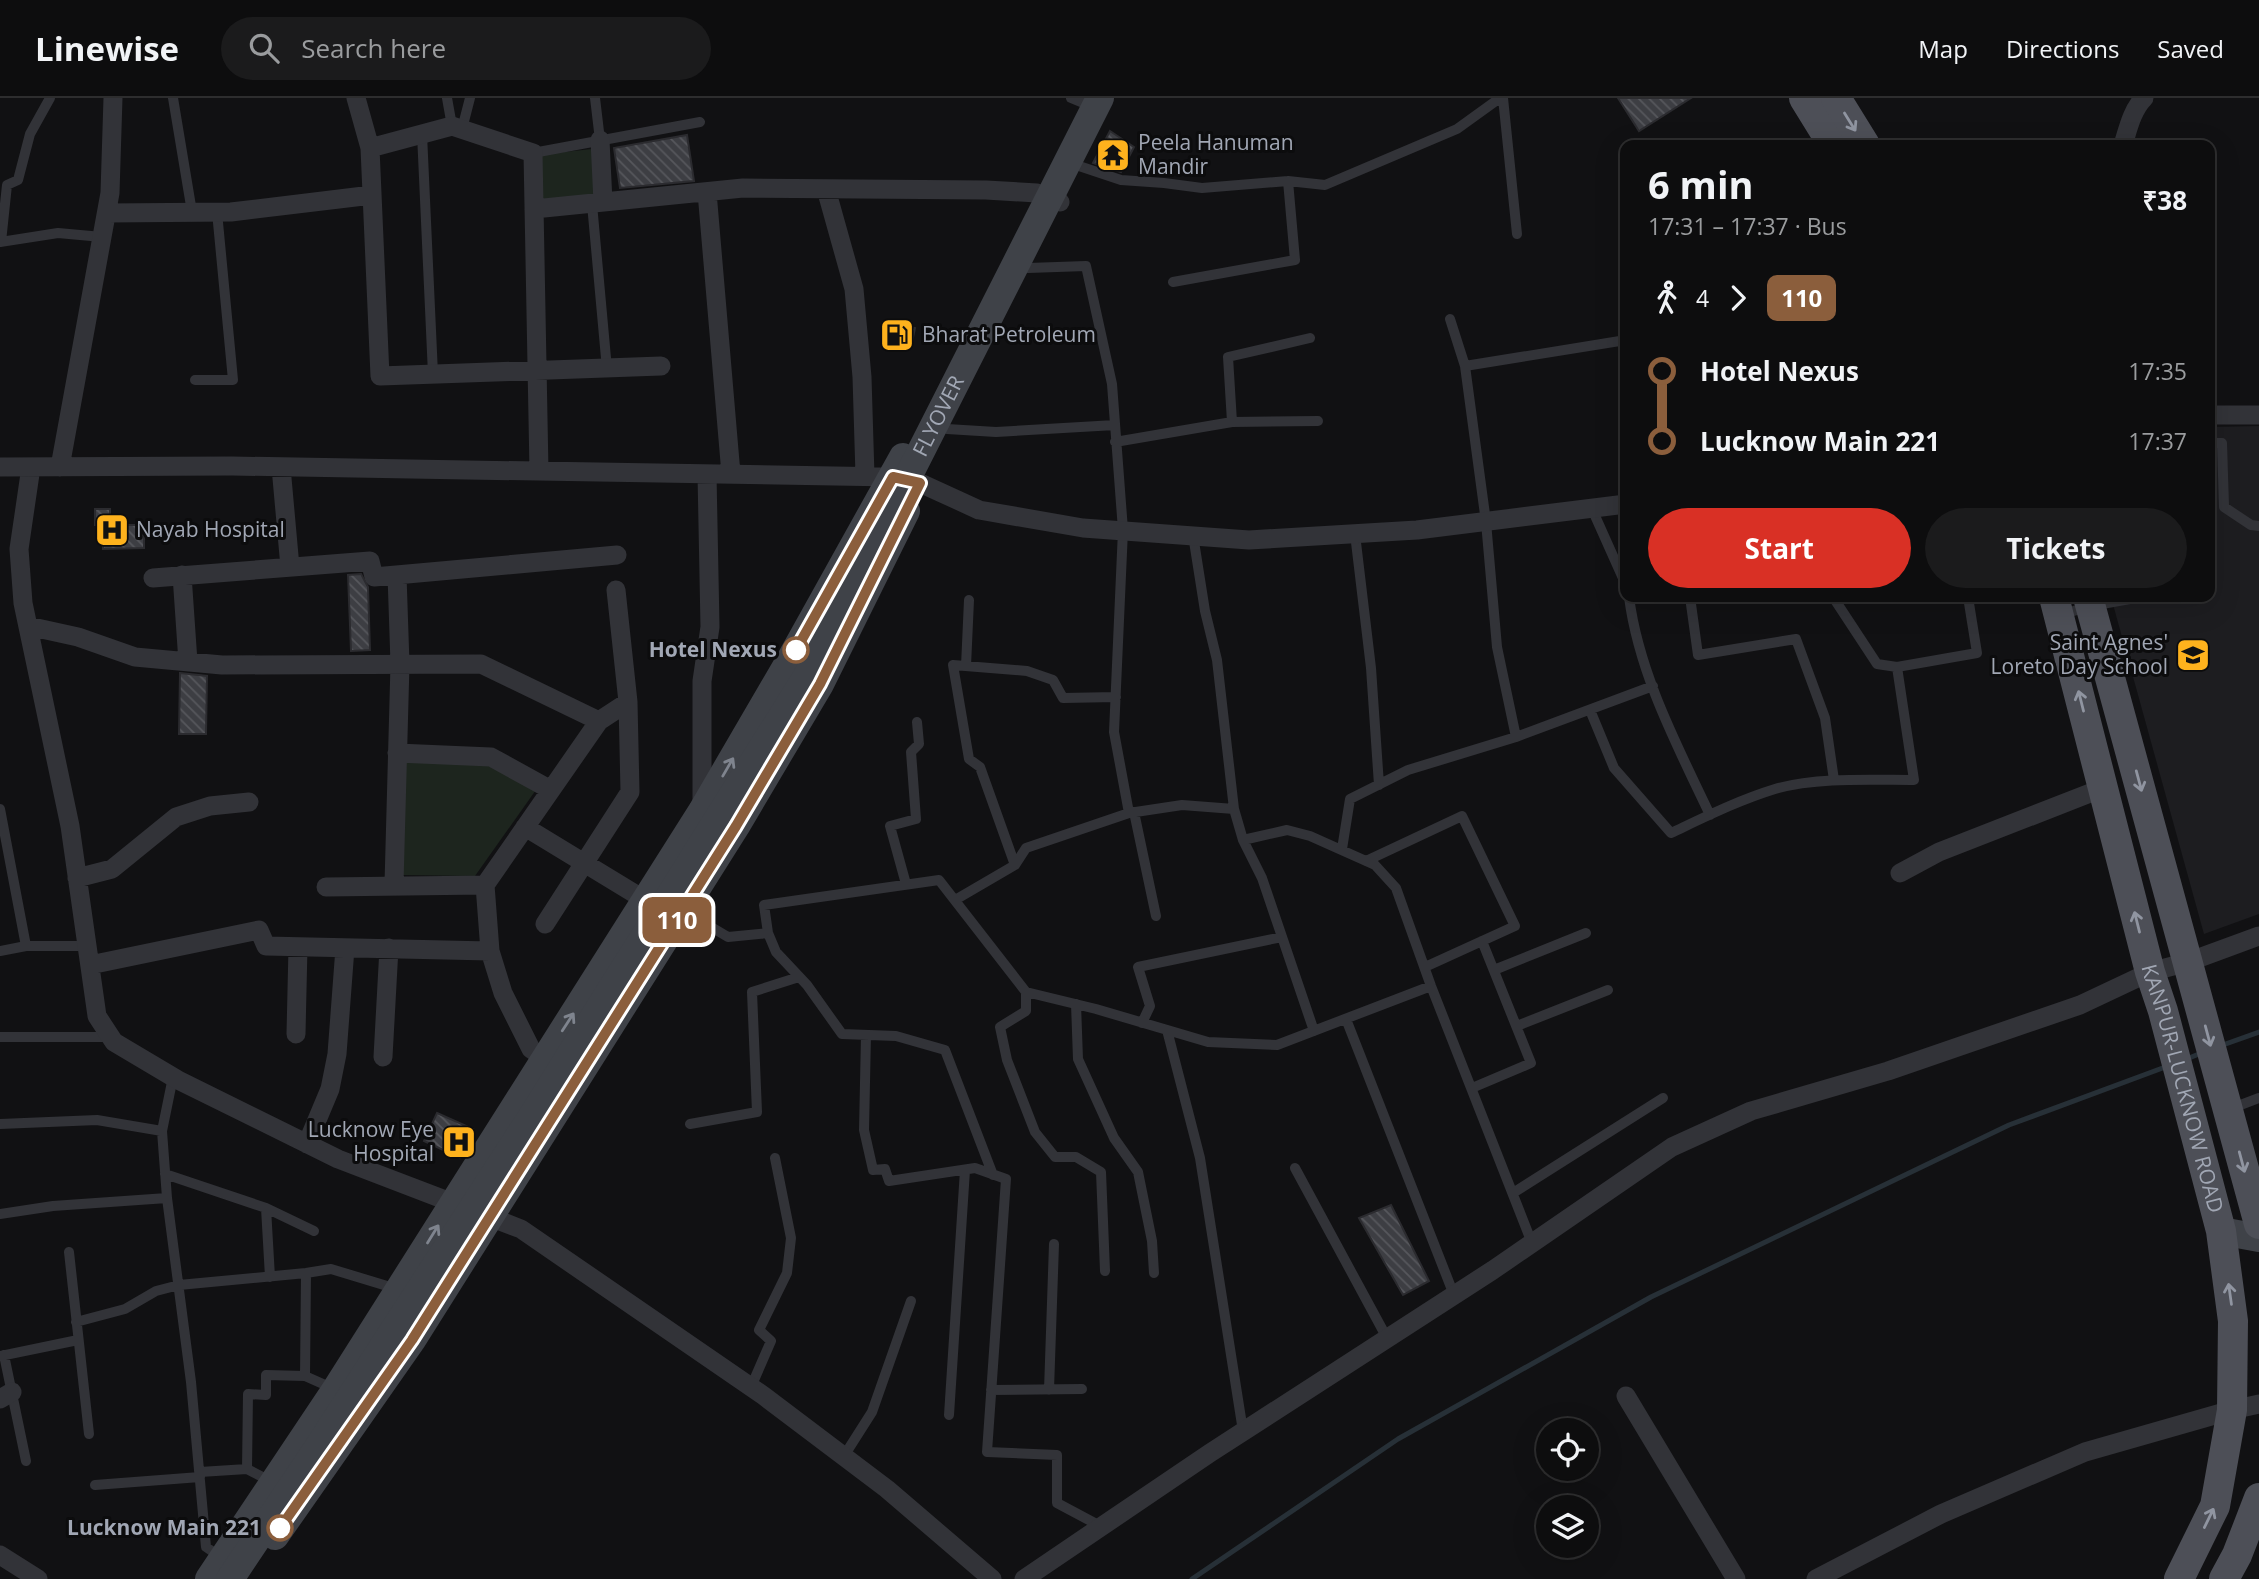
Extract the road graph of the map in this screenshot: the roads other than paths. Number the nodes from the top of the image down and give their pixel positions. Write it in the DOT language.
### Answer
graph roads {
  1 [pos="50,98"];
  2 [pos="113,98"];
  3 [pos="173,98"];
  4 [pos="356,98"];
  5 [pos="447,98"];
  6 [pos="470,98"];
  7 [pos="595,98"];
  8 [pos="1113,98"];
  9 [pos="1501,98"];
  10 [pos="1804,98"];
  11 [pos="1836,98"];
  12 [pos="2144,98"];
  13 [pos="1085,99"];
  14 [pos="701,122"];
  15 [pos="457,127"];
  16 [pos="422,134"];
  17 [pos="600,140"];
  18 [pos="1830,140"];
  19 [pos="1862,140"];
  20 [pos="2125,140"];
  21 [pos="369,148"];
  22 [pos="533,153"];
  23 [pos="1079,166"];
  24 [pos="1288,181"];
  25 [pos="826,189"];
  26 [pos="707,192"];
  27 [pos="372,195"];
  28 [pos="1049,198"];
  29 [pos="597,203"];
  30 [pos="534,209"];
  31 [pos="192,212"];
  32 [pos="217,212"];
  33 [pos="107,213"];
  34 [pos="1517,234"];
  35 [pos="103,237"];
  36 [pos="0,242"];
  37 [pos="1028,268"];
  38 [pos="1173,282"];
  39 [pos="1450,319"];
  40 [pos="1310,338"];
  41 [pos="1620,341"];
  42 [pos="661,366"];
  43 [pos="1465,366"];
  44 [pos="607,369"];
  45 [pos="537,371"];
  46 [pos="433,374"];
  47 [pos="195,380"];
  48 [pos="2215,415"];
  49 [pos="2259,415"];
  50 [pos="1318,421"];
  51 [pos="1231,422"];
  52 [pos="1115,425"];
  53 [pos="947,429"];
  54 [pos="1115,442"];
  55 [pos="2215,443"];
  56 [pos="0,467"];
  57 [pos="31,467"];
  58 [pos="60,467"];
  59 [pos="281,467"];
  60 [pos="539,471"];
  61 [pos="707,474"];
  62 [pos="731,474"];
  63 [pos="865,477"];
  64 [pos="906,480"];
  65 [pos="1620,505"];
  66 [pos="1592,509"];
  67 [pos="1486,522"];
  68 [pos="2259,526"];
  69 [pos="1123,530"];
  70 [pos="1355,534"];
  71 [pos="1193,536"];
  72 [pos="617,555"];
  73 [pos="290,567"];
  74 [pos="1620,572"];
  75 [pos="182,575"];
  76 [pos="397,575"];
  77 [pos="153,578"];
  78 [pos="616,590"];
  79 [pos="969,600"];
  80 [pos="1630,602"];
  81 [pos="1691,602"];
  82 [pos="1836,602"];
  83 [pos="1969,602"];
  84 [pos="2083,602"];
  85 [pos="2090,602"];
  86 [pos="2057,606"];
  87 [pos="28,626"];
  88 [pos="188,662"];
  89 [pos="400,664"];
  90 [pos="966,667"];
  91 [pos="1897,667"];
  92 [pos="1653,686"];
  93 [pos="1116,697"];
  94 [pos="628,702"];
  95 [pos="1590,710"];
  96 [pos="599,721"];
  97 [pos="917,722"];
  98 [pos="1516,737"];
  99 [pos="397,753"];
  100 [pos="1835,780"];
  101 [pos="1379,785"];
  102 [pos="2103,788"];
  103 [pos="551,790"];
  104 [pos="249,802"];
  105 [pos="0,809"];
  106 [pos="1234,809"];
  107 [pos="702,811"];
  108 [pos="1132,813"];
  109 [pos="1710,815"];
  110 [pos="525,827"];
  111 [pos="1243,840"];
  112 [pos="1342,849"];
  113 [pos="1366,861"];
  114 [pos="584,863"];
  115 [pos="1015,865"];
  116 [pos="1900,873"];
  117 [pos="77,878"];
  118 [pos="394,884"];
  119 [pos="906,884"];
  120 [pos="485,885"];
  121 [pos="326,887"];
  122 [pos="645,900"];
  123 [pos="955,900"];
  124 [pos="683,911"];
  125 [pos="1156,915"];
  126 [pos="545,924"];
  127 [pos="768,933"];
  128 [pos="1586,933"];
  129 [pos="2259,936"];
  130 [pos="1282,937"];
  131 [pos="1482,941"];
  132 [pos="26,946"];
  133 [pos="298,947"];
  134 [pos="345,947"];
  135 [pos="389,948"];
  136 [pos="0,951"];
  137 [pos="490,951"];
  138 [pos="89,956"];
  139 [pos="2188,962"];
  140 [pos="1424,967"];
  141 [pos="1493,970"];
  142 [pos="2150,972"];
  143 [pos="799,977"];
  144 [pos="1432,986"];
  145 [pos="1608,990"];
  146 [pos="1026,992"];
  147 [pos="1076,1004"];
  148 [pos="1346,1019"];
  149 [pos="1142,1023"];
  150 [pos="1517,1026"];
  151 [pos="1167,1030"];
  152 [pos="1314,1031"];
  153 [pos="296,1034"];
  154 [pos="866,1035"];
  155 [pos="0,1037"];
  156 [pos="111,1037"];
  157 [pos="383,1057"];
  158 [pos="544,1058"];
  159 [pos="173,1077"];
  160 [pos="1472,1088"];
  161 [pos="1663,1098"];
  162 [pos="2259,1098"];
  163 [pos="2228,1110"];
  164 [pos="0,1124"];
  165 [pos="690,1124"];
  166 [pos="162,1131"];
  167 [pos="307,1144"];
  168 [pos="775,1158"];
  169 [pos="1295,1168"];
  170 [pos="965,1170"];
  171 [pos="165,1174"];
  172 [pos="993,1175"];
  173 [pos="1513,1193"];
  174 [pos="167,1198"];
  175 [pos="452,1203"];
  176 [pos="266,1209"];
  177 [pos="0,1214"];
  178 [pos="489,1215"];
  179 [pos="2259,1224"];
  180 [pos="313,1231"];
  181 [pos="2221,1231"];
  182 [pos="2259,1238"];
  183 [pos="1532,1243"];
  184 [pos="1054,1244"];
  185 [pos="69,1252"];
  186 [pos="1105,1271"];
  187 [pos="306,1273"];
  188 [pos="1154,1273"];
  189 [pos="270,1277"];
  190 [pos="178,1285"];
  191 [pos="399,1290"];
  192 [pos="1454,1295"];
  193 [pos="911,1301"];
  194 [pos="76,1322"];
  195 [pos="1387,1338"];
  196 [pos="78,1339"];
  197 [pos="2,1356"];
  198 [pos="305,1376"];
  199 [pos="751,1387"];
  200 [pos="1082,1389"];
  201 [pos="336,1390"];
  202 [pos="991,1390"];
  203 [pos="1049,1390"];
  204 [pos="6,1395"];
  205 [pos="1626,1396"];
  206 [pos="2246,1407"];
  207 [pos="364,1408"];
  208 [pos="949,1415"];
  209 [pos="1243,1432"];
  210 [pos="89,1434"];
  211 [pos="844,1456"];
  212 [pos="26,1461"];
  213 [pos="247,1469"];
  214 [pos="200,1474"];
  215 [pos="273,1483"];
  216 [pos="95,1485"];
  217 [pos="2259,1498"];
  218 [pos="1102,1527"];
  219 [pos="0,1555"];
  220 [pos="221,1572"];
  221 [pos="38,1579"];
  222 [pos="244,1579"];
  223 [pos="992,1579"];
  224 [pos="1024,1579"];
  225 [pos="1736,1579"];
  226 [pos="1816,1579"];
  227 [pos="2179,1579"];
  228 [pos="2224,1579"];
  1 -- 36 [label="lane"];
  2 -- 33 [label="street"];
  3 -- 31 [label="lane"];
  4 -- 21 [label="street"];
  5 -- 15 [label="lane"];
  6 -- 15 [label="lane"];
  7 -- 17 [label="lane"];
  8 -- 23 [label="main road"];
  9 -- 24 [label="lane"];
  9 -- 34 [label="lane"];
  10 -- 18 [label="main road"];
  11 -- 19 [label="main road, one-way"];
  12 -- 20 [label="street"];
  13 -- 28 [label="main road"];
  13 -- 220 [label="main road, FLYOVER, bridge"];
  14 -- 17 [label="lane"];
  15 -- 16 [label="street"];
  15 -- 22 [label="street"];
  16 -- 21 [label="street"];
  16 -- 46 [label="lane"];
  17 -- 22 [label="lane"];
  17 -- 29 [label="street"];
  21 -- 27 [label="street"];
  22 -- 30 [label="street"];
  23 -- 24 [label="lane"];
  23 -- 28 [label="main road"];
  24 -- 38 [label="lane"];
  25 -- 26 [label="street"];
  25 -- 28 [label="street"];
  25 -- 63 [label="street"];
  26 -- 29 [label="street"];
  26 -- 62 [label="street"];
  27 -- 32 [label="street"];
  27 -- 46 [label="street"];
  28 -- 37 [label="main road"];
  28 -- 64 [label="main road"];
  29 -- 30 [label="street"];
  29 -- 44 [label="lane"];
  30 -- 45 [label="street"];
  31 -- 32 [label="street"];
  31 -- 33 [label="street"];
  32 -- 47 [label="lane"];
  33 -- 35 [label="street"];
  35 -- 36 [label="lane"];
  35 -- 58 [label="street"];
  37 -- 52 [label="lane"];
  37 -- 53 [label="main road"];
  39 -- 43 [label="lane"];
  40 -- 51 [label="lane"];
  41 -- 43 [label="lane"];
  42 -- 44 [label="street"];
  43 -- 67 [label="lane"];
  44 -- 45 [label="street"];
  45 -- 46 [label="street"];
  45 -- 60 [label="street"];
  48 -- 49 [label="street"];
  50 -- 51 [label="lane"];
  51 -- 54 [label="lane"];
  52 -- 53 [label="lane"];
  52 -- 54 [label="lane"];
  53 -- 64 [label="main road"];
  54 -- 69 [label="lane"];
  55 -- 68 [label="lane"];
  56 -- 57 [label="street"];
  57 -- 58 [label="street"];
  57 -- 87 [label="street"];
  58 -- 59 [label="street"];
  59 -- 60 [label="street"];
  59 -- 73 [label="street"];
  60 -- 61 [label="street"];
  61 -- 62 [label="street"];
  61 -- 107 [label="street"];
  62 -- 63 [label="street"];
  63 -- 64 [label="street"];
  64 -- 69 [label="street"];
  107 -- 64 [label="main road, one-way"];
  64 -- 124 [label="main road"];
  65 -- 66 [label="street"];
  66 -- 67 [label="street"];
  66 -- 74 [label="lane"];
  67 -- 70 [label="street"];
  67 -- 98 [label="lane"];
  69 -- 71 [label="street"];
  69 -- 93 [label="lane"];
  70 -- 71 [label="street"];
  70 -- 101 [label="lane"];
  71 -- 106 [label="lane"];
  72 -- 76 [label="street"];
  73 -- 75 [label="street"];
  73 -- 76 [label="street"];
  75 -- 77 [label="street"];
  75 -- 88 [label="street"];
  76 -- 89 [label="street"];
  78 -- 94 [label="street"];
  79 -- 90 [label="lane"];
  80 -- 92 [label="lane"];
  81 -- 100 [label="lane"];
  82 -- 91 [label="lane"];
  83 -- 91 [label="lane"];
  84 -- 86 [label="lane"];
  85 -- 139 [label="main road, KANPUR-LUCKNOW ROAD, one-way"];
  102 -- 86 [label="main road, KANPUR-LUCKNOW ROAD, one-way"];
  87 -- 88 [label="street"];
  87 -- 117 [label="street"];
  88 -- 89 [label="street"];
  89 -- 96 [label="street"];
  89 -- 99 [label="street"];
  90 -- 93 [label="lane"];
  90 -- 115 [label="lane"];
  91 -- 100 [label="lane"];
  92 -- 95 [label="lane"];
  92 -- 109 [label="lane"];
  93 -- 108 [label="lane"];
  94 -- 96 [label="street"];
  94 -- 114 [label="street"];
  95 -- 98 [label="lane"];
  95 -- 109 [label="lane"];
  96 -- 103 [label="street"];
  97 -- 119 [label="lane"];
  98 -- 101 [label="lane"];
  99 -- 103 [label="street"];
  99 -- 118 [label="street"];
  100 -- 109 [label="lane"];
  101 -- 112 [label="lane"];
  102 -- 116 [label="street"];
  142 -- 102 [label="main road, KANPUR-LUCKNOW ROAD, one-way"];
  103 -- 110 [label="street"];
  104 -- 117 [label="street"];
  105 -- 132 [label="lane"];
  106 -- 108 [label="lane"];
  106 -- 111 [label="lane"];
  107 -- 122 [label="main road"];
  108 -- 115 [label="lane"];
  108 -- 125 [label="lane"];
  110 -- 114 [label="street"];
  110 -- 120 [label="street"];
  111 -- 112 [label="lane"];
  111 -- 130 [label="lane"];
  112 -- 113 [label="lane"];
  113 -- 131 [label="lane"];
  113 -- 140 [label="lane"];
  114 -- 122 [label="street"];
  114 -- 126 [label="street"];
  115 -- 123 [label="lane"];
  117 -- 138 [label="street"];
  118 -- 120 [label="street"];
  118 -- 121 [label="street"];
  119 -- 123 [label="lane"];
  119 -- 127 [label="lane"];
  120 -- 137 [label="street"];
  122 -- 124 [label="street"];
  158 -- 122 [label="main road, one-way"];
  123 -- 146 [label="lane"];
  124 -- 127 [label="lane"];
  124 -- 178 [label="main road"];
  127 -- 143 [label="lane"];
  128 -- 141 [label="lane"];
  129 -- 139 [label="street"];
  130 -- 149 [label="lane"];
  130 -- 152 [label="lane"];
  131 -- 140 [label="lane"];
  131 -- 141 [label="lane"];
  132 -- 136 [label="lane"];
  132 -- 138 [label="lane"];
  133 -- 134 [label="street"];
  133 -- 138 [label="street"];
  133 -- 153 [label="street"];
  134 -- 135 [label="street"];
  134 -- 167 [label="street"];
  135 -- 137 [label="street"];
  135 -- 157 [label="street"];
  137 -- 158 [label="street"];
  138 -- 156 [label="street"];
  139 -- 142 [label="street"];
  139 -- 163 [label="main road, KANPUR-LUCKNOW ROAD, one-way"];
  140 -- 144 [label="lane"];
  141 -- 150 [label="lane"];
  142 -- 181 [label="main road, KANPUR-LUCKNOW ROAD"];
  142 -- 183 [label="street"];
  143 -- 154 [label="lane"];
  143 -- 165 [label="lane"];
  144 -- 148 [label="lane"];
  144 -- 160 [label="lane"];
  145 -- 150 [label="lane"];
  146 -- 147 [label="lane"];
  146 -- 186 [label="lane"];
  147 -- 149 [label="lane"];
  147 -- 188 [label="lane"];
  148 -- 152 [label="lane"];
  148 -- 192 [label="lane"];
  149 -- 151 [label="lane"];
  150 -- 160 [label="lane"];
  151 -- 152 [label="lane"];
  151 -- 209 [label="lane"];
  154 -- 170 [label="lane"];
  154 -- 172 [label="lane"];
  155 -- 156 [label="lane"];
  156 -- 159 [label="street"];
  158 -- 175 [label="main road"];
  159 -- 166 [label="lane"];
  159 -- 167 [label="street"];
  160 -- 173 [label="lane"];
  161 -- 173 [label="lane"];
  162 -- 163 [label="lane"];
  163 -- 179 [label="main road, KANPUR-LUCKNOW ROAD, one-way"];
  164 -- 166 [label="lane"];
  166 -- 171 [label="lane"];
  167 -- 175 [label="street"];
  168 -- 199 [label="lane"];
  169 -- 195 [label="lane"];
  170 -- 172 [label="lane"];
  170 -- 208 [label="lane"];
  171 -- 174 [label="lane"];
  171 -- 176 [label="lane"];
  172 -- 202 [label="lane"];
  173 -- 183 [label="lane"];
  174 -- 177 [label="lane"];
  174 -- 190 [label="lane"];
  175 -- 178 [label="street"];
  191 -- 175 [label="main road, one-way"];
  176 -- 180 [label="lane"];
  176 -- 189 [label="lane"];
  178 -- 199 [label="street"];
  178 -- 207 [label="main road"];
  181 -- 182 [label="main road"];
  206 -- 181 [label="main road, KANPUR-LUCKNOW ROAD, one-way"];
  183 -- 192 [label="street"];
  184 -- 203 [label="lane"];
  185 -- 194 [label="lane"];
  187 -- 189 [label="lane"];
  187 -- 191 [label="lane"];
  187 -- 198 [label="lane"];
  189 -- 190 [label="lane"];
  190 -- 194 [label="lane"];
  190 -- 214 [label="lane"];
  191 -- 201 [label="main road"];
  192 -- 195 [label="street"];
  193 -- 211 [label="lane"];
  194 -- 196 [label="lane"];
  195 -- 209 [label="street"];
  196 -- 197 [label="lane"];
  196 -- 210 [label="lane"];
  197 -- 204 [label="lane"];
  198 -- 201 [label="lane"];
  198 -- 213 [label="lane"];
  199 -- 211 [label="street"];
  200 -- 203 [label="lane"];
  201 -- 207 [label="lane"];
  201 -- 215 [label="main road"];
  202 -- 203 [label="lane"];
  202 -- 218 [label="lane"];
  204 -- 212 [label="lane"];
  205 -- 225 [label="street"];
  206 -- 226 [label="street"];
  227 -- 206 [label="main road, KANPUR-LUCKNOW ROAD, one-way"];
  207 -- 222 [label="main road"];
  209 -- 218 [label="street"];
  211 -- 223 [label="street"];
  213 -- 214 [label="lane"];
  213 -- 215 [label="lane"];
  214 -- 216 [label="lane"];
  214 -- 220 [label="lane"];
  215 -- 220 [label="main road"];
  217 -- 228 [label="main road"];
  218 -- 224 [label="street"];
  219 -- 221 [label="street"];
}
